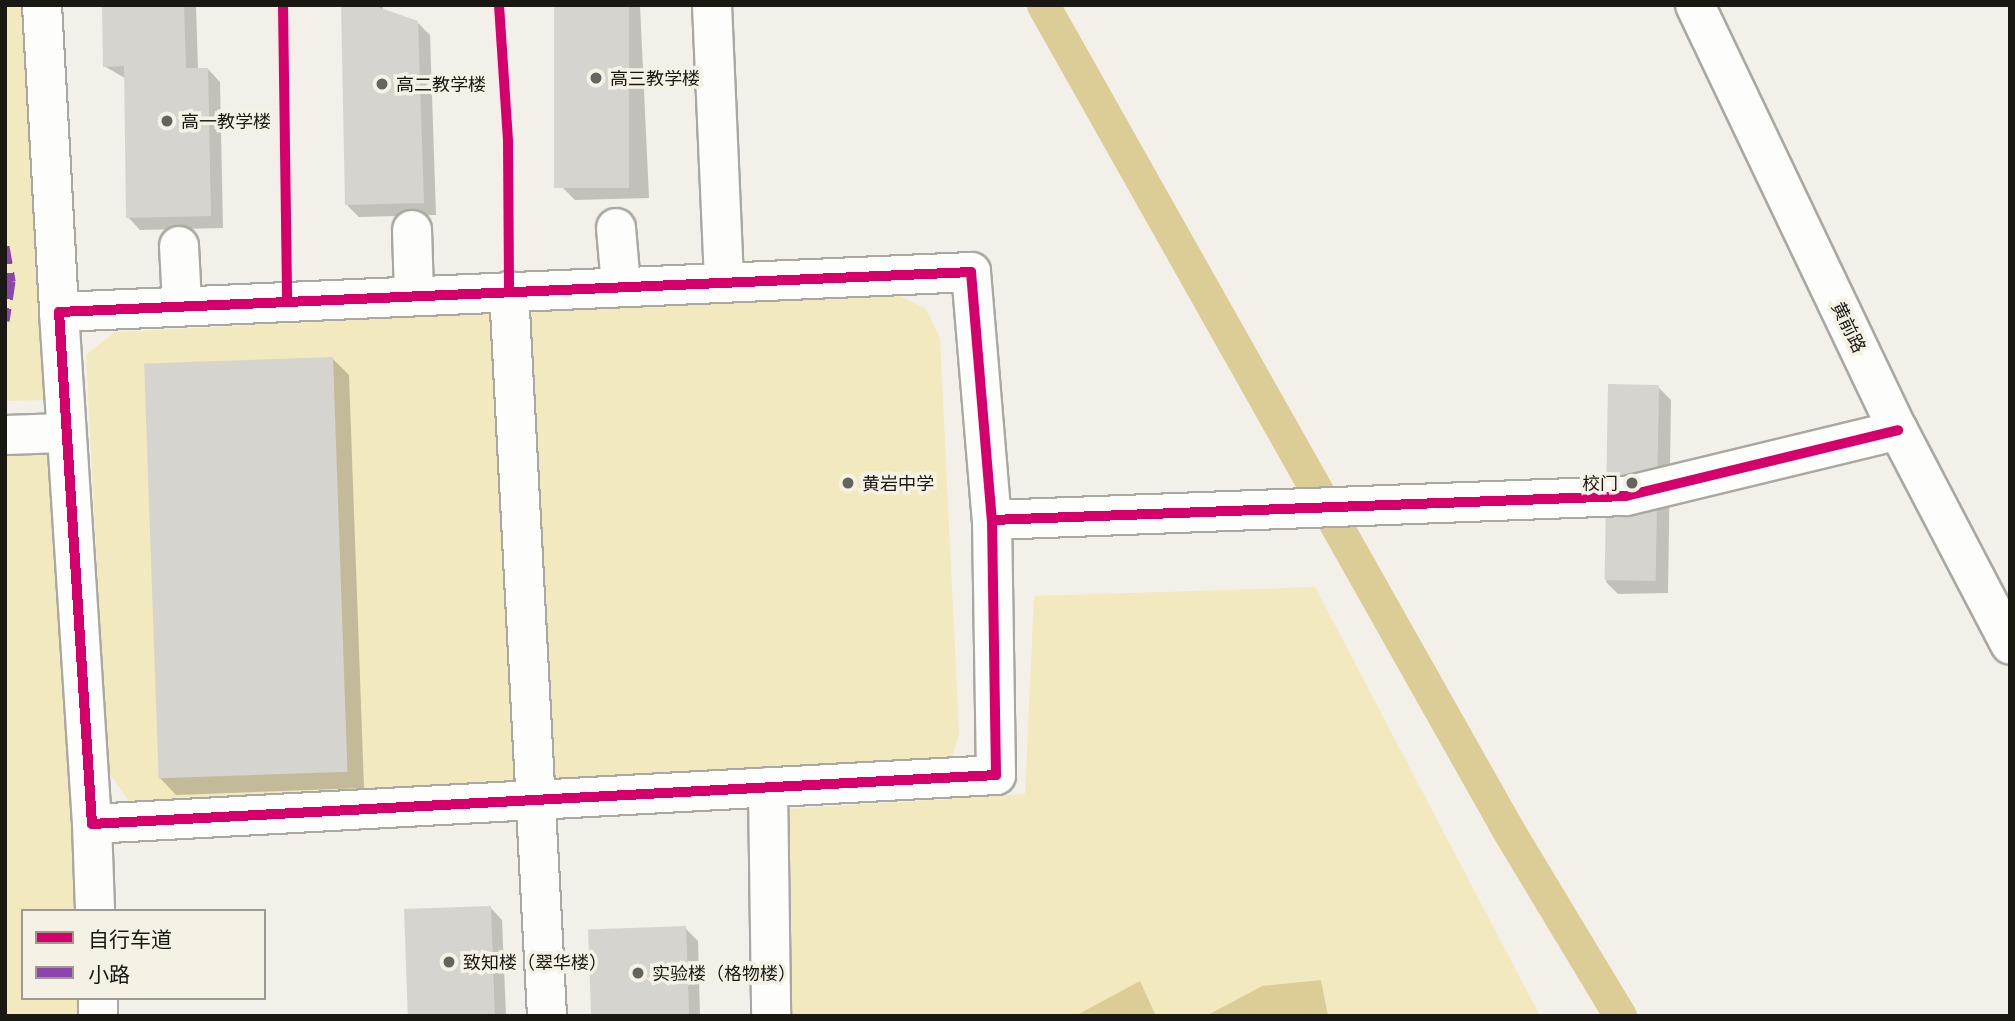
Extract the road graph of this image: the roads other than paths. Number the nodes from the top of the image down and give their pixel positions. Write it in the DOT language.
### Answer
graph roads {
  1 [pos="42,5"];
  2 [pos="712,5"];
  3 [pos="1695,5"];
  4 [pos="616,228"];
  5 [pos="412,230"];
  6 [pos="179,246"];
  7 [pos="724,281"];
  8 [pos="621,285"];
  9 [pos="509,291"];
  10 [pos="414,293"];
  11 [pos="182,304"];
  12 [pos="59,312"];
  13 [pos="1898,430"];
  14 [pos="66,433"];
  15 [pos="5,435"];
  16 [pos="992,520"];
  17 [pos="2010,644"];
  18 [pos="768,787"];
  19 [pos="536,799"];
  20 [pos="92,824"];
  21 [pos="95,909"];
  22 [pos="547,1016"];
  23 [pos="771,1016"];
  1 -- 12 [label="street"];
  2 -- 7 [label="street"];
  3 -- 13 [label="street, 黄前路"];
  4 -- 8 [label="street"];
  5 -- 10 [label="street"];
  6 -- 11 [label="street"];
  7 -- 8 [label="street"];
  7 -- 16 [label="street"];
  8 -- 9 [label="street"];
  9 -- 10 [label="street"];
  9 -- 19 [label="street"];
  10 -- 11 [label="street"];
  11 -- 12 [label="street"];
  12 -- 14 [label="street"];
  13 -- 16 [label="street"];
  13 -- 17 [label="street, 黄前路"];
  14 -- 15 [label="street"];
  14 -- 20 [label="street"];
  16 -- 18 [label="street"];
  18 -- 19 [label="street"];
  18 -- 23 [label="street"];
  19 -- 20 [label="street"];
  19 -- 22 [label="street"];
  20 -- 21 [label="street"];
}
